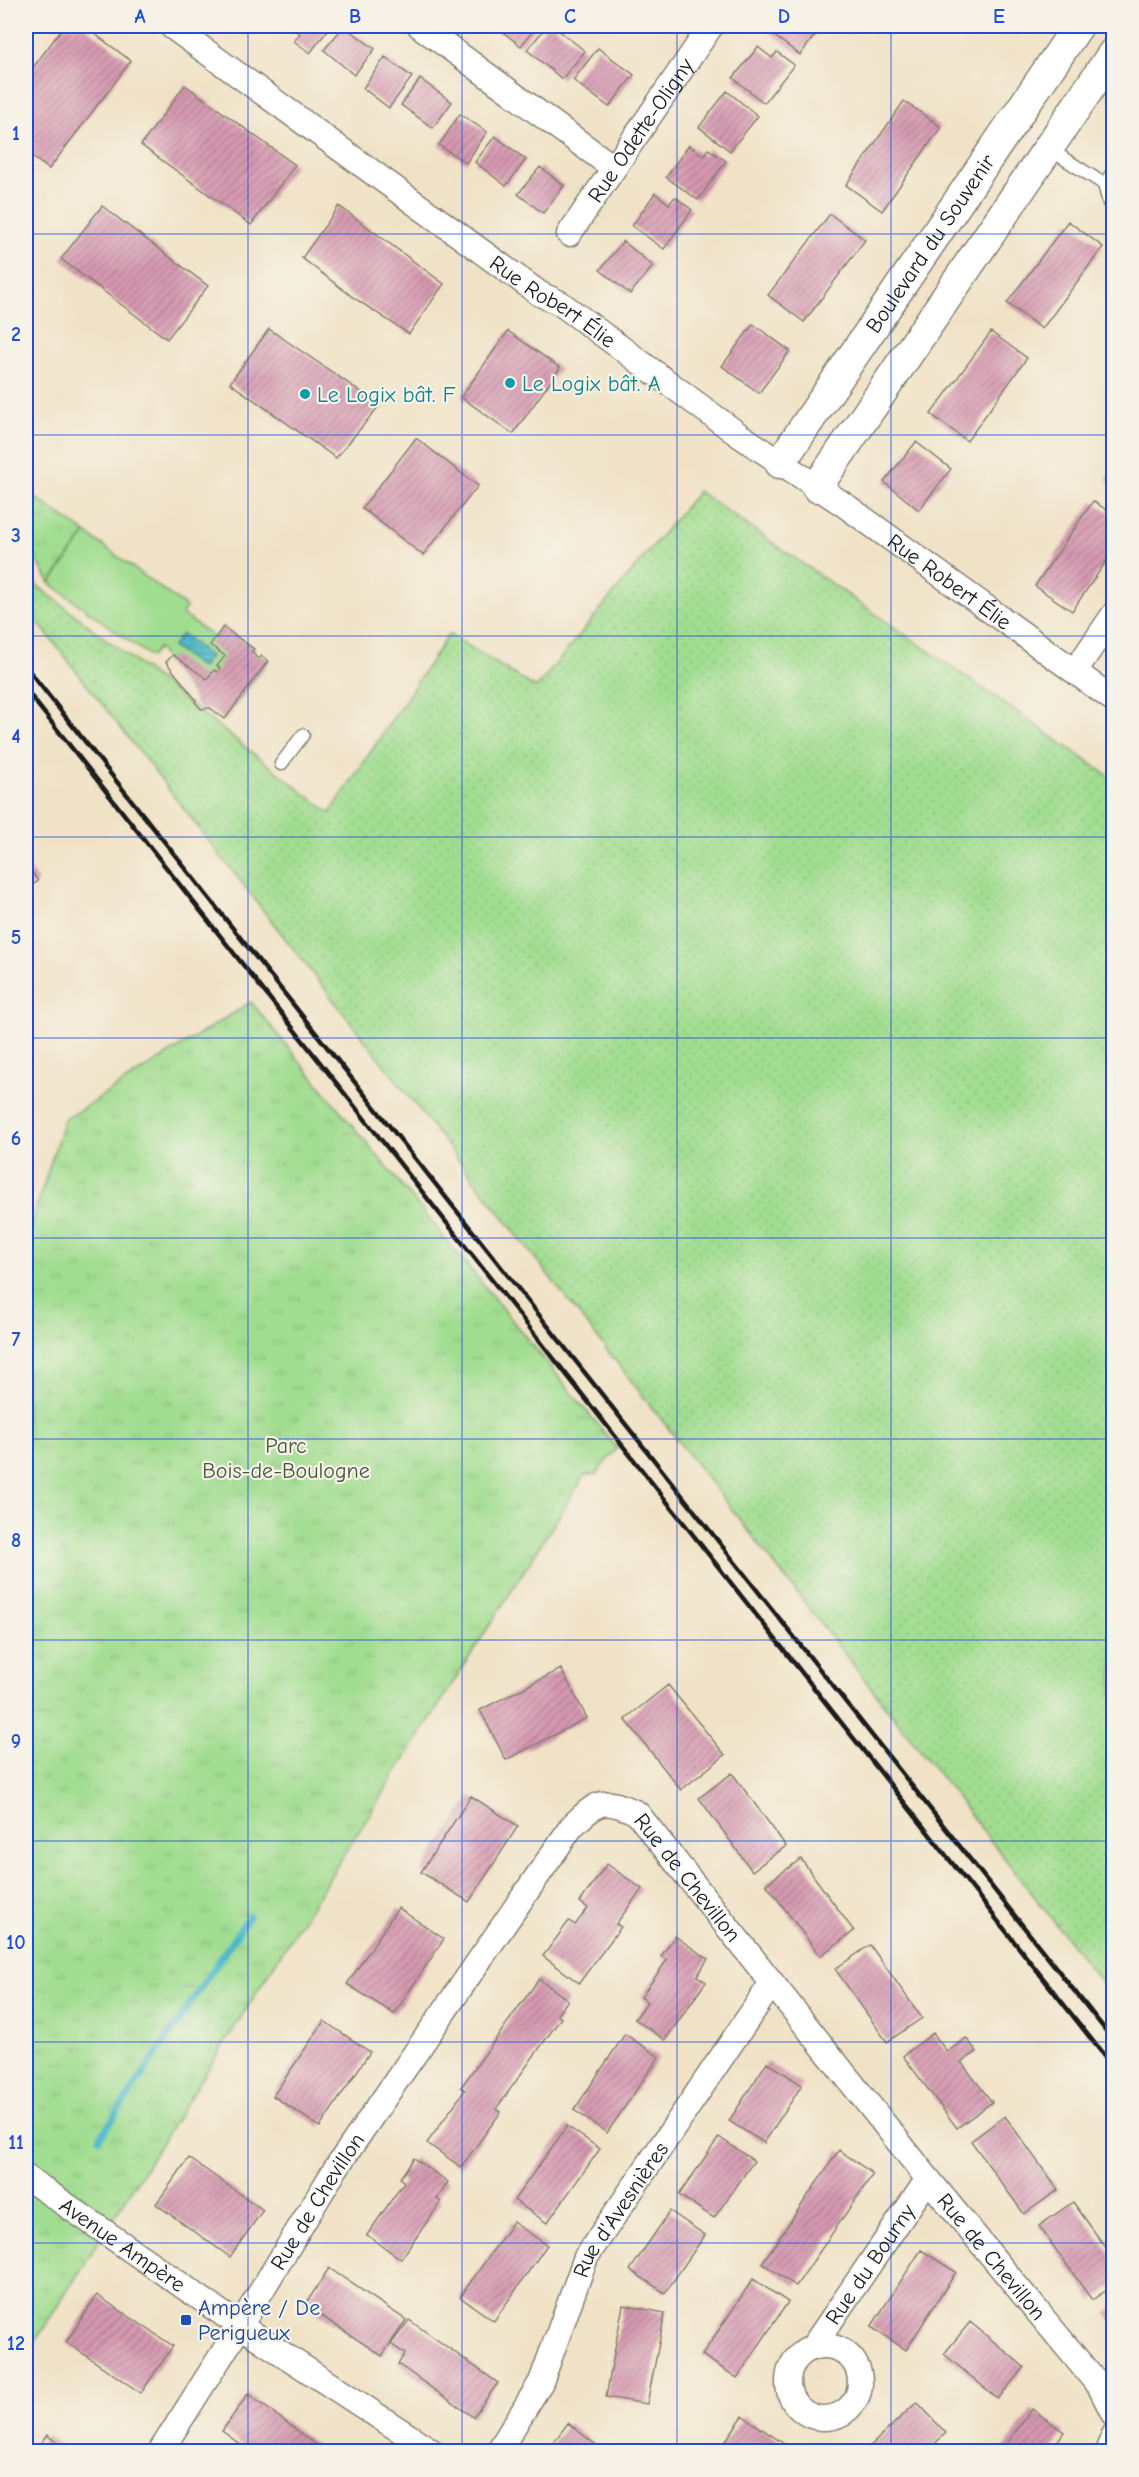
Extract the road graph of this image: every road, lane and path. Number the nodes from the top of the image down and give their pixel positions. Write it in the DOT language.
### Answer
graph roads {
  1 [pos="171,26"];
  2 [pos="420,26"];
  3 [pos="711,26"];
  4 [pos="1078,26"];
  5 [pos="1113,52"];
  6 [pos="1048,148"];
  7 [pos="614,168"];
  8 [pos="1113,171"];
  9 [pos="1104,184"];
  10 [pos="1113,207"];
  11 [pos="569,234"];
  12 [pos="780,463"];
  13 [pos="817,487"];
  14 [pos="1113,614"];
  15 [pos="1075,671"];
  16 [pos="1113,700"];
  17 [pos="303,735"];
  18 [pos="281,764"];
  19 [pos="772,1983"];
  20 [pos="26,2176"];
  21 [pos="928,2179"];
  22 [pos="240,2326"];
  23 [pos="812,2348"];
  24 [pos="1113,2415"];
  25 [pos="1113,2435"];
  26 [pos="160,2451"];
  27 [pos="433,2451"];
  28 [pos="498,2451"];
  29 [pos="1107,2451"];
  1 -- 12 [label="street, Rue Robert Élie"];
  2 -- 7 [label="street"];
  3 -- 7 [label="street, Rue Odette-Oligny"];
  4 -- 12 [label="street, Boulevard du Souvenir"];
  5 -- 6 [label="street, Boulevard du Souvenir"];
  6 -- 9 [label="lane"];
  6 -- 13 [label="street, Boulevard du Souvenir"];
  7 -- 11 [label="street, Rue Odette-Oligny"];
  8 -- 9 [label="lane"];
  9 -- 10 [label="lane"];
  12 -- 13 [label="street, Rue Robert Élie"];
  13 -- 15 [label="street, Rue Robert Élie"];
  14 -- 15 [label="street"];
  15 -- 16 [label="street, Rue Robert Élie"];
  17 -- 18 [label="lane"];
  19 -- 21 [label="street, Rue de Chevillon"];
  19 -- 22 [label="street, Rue de Chevillon"];
  19 -- 28 [label="street, Rue d'Avesnières"];
  20 -- 22 [label="street, Avenue Ampère"];
  21 -- 23 [label="street, Rue du Bourny"];
  21 -- 24 [label="street, Rue de Chevillon"];
  22 -- 26 [label="street, Rue de Chevillon"];
  22 -- 27 [label="street, Avenue Ampère"];
  25 -- 29 [label="street"];
}
